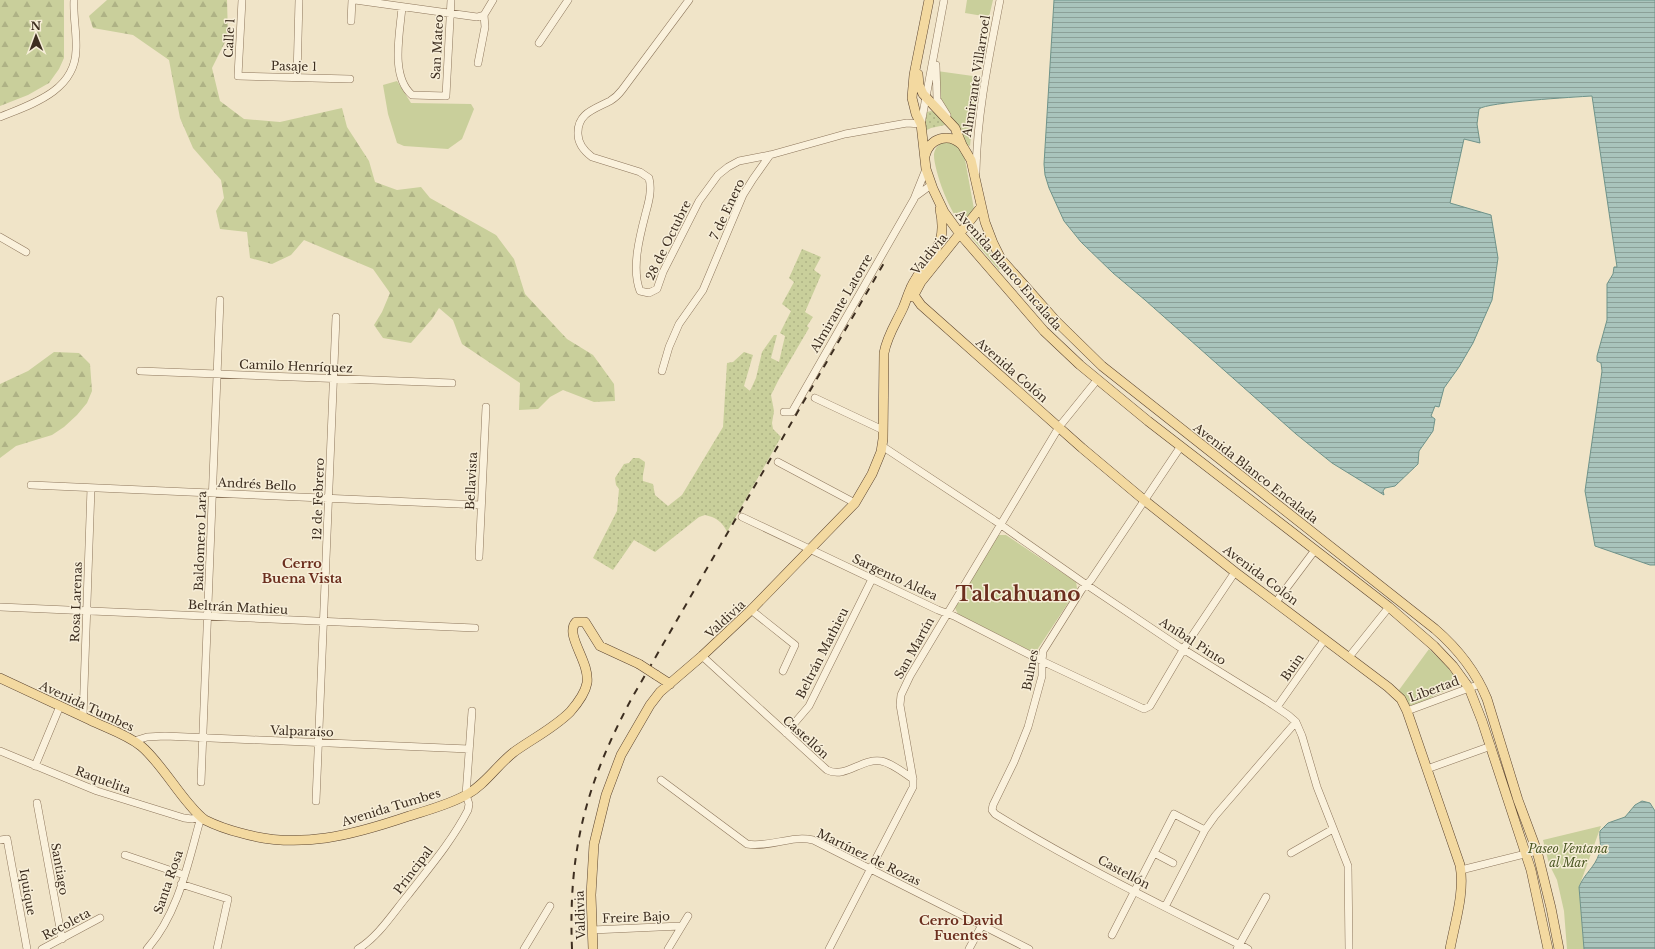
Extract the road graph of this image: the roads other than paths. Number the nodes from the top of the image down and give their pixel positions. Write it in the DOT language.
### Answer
graph roads {
  1 [pos="74,0"];
  2 [pos="242,0"];
  3 [pos="299,0"];
  4 [pos="352,0"];
  5 [pos="355,0"];
  6 [pos="451,0"];
  7 [pos="493,0"];
  8 [pos="568,0"];
  9 [pos="689,0"];
  10 [pos="929,0"];
  11 [pos="944,0"];
  12 [pos="1000,0"];
  13 [pos="402,7"];
  14 [pos="450,14"];
  15 [pos="484,15"];
  16 [pos="351,21"];
  17 [pos="539,44"];
  18 [pos="936,48"];
  19 [pos="478,63"];
  20 [pos="917,64"];
  21 [pos="238,76"];
  22 [pos="297,78"];
  23 [pos="350,79"];
  24 [pos="926,98"];
  25 [pos="0,117"];
  26 [pos="921,124"];
  27 [pos="956,128"];
  28 [pos="962,145"];
  29 [pos="770,155"];
  30 [pos="926,165"];
  31 [pos="976,180"];
  32 [pos="931,185"];
  33 [pos="914,199"];
  34 [pos="939,203"];
  35 [pos="982,207"];
  36 [pos="960,234"];
  37 [pos="0,237"];
  38 [pos="26,252"];
  39 [pos="913,290"];
  40 [pos="220,300"];
  41 [pos="336,317"];
  42 [pos="140,371"];
  43 [pos="662,371"];
  44 [pos="217,374"];
  45 [pos="1114,376"];
  46 [pos="333,378"];
  47 [pos="1097,380"];
  48 [pos="452,383"];
  49 [pos="815,398"];
  50 [pos="486,407"];
  51 [pos="784,412"];
  52 [pos="1059,427"];
  53 [pos="883,430"];
  54 [pos="1183,430"];
  55 [pos="882,446"];
  56 [pos="1181,446"];
  57 [pos="778,462"];
  58 [pos="31,485"];
  59 [pos="91,488"];
  60 [pos="212,493"];
  61 [pos="329,498"];
  62 [pos="1144,500"];
  63 [pos="855,503"];
  64 [pos="481,505"];
  65 [pos="742,517"];
  66 [pos="1000,525"];
  67 [pos="1333,549"];
  68 [pos="811,550"];
  69 [pos="1315,550"];
  70 [pos="479,556"];
  71 [pos="1235,572"];
  72 [pos="872,579"];
  73 [pos="1087,585"];
  74 [pos="1390,594"];
  75 [pos="1276,602"];
  76 [pos="0,607"];
  77 [pos="1389,607"];
  78 [pos="751,610"];
  79 [pos="87,611"];
  80 [pos="947,613"];
  81 [pos="208,616"];
  82 [pos="324,622"];
  83 [pos="475,628"];
  84 [pos="1325,638"];
  85 [pos="1184,650"];
  86 [pos="702,656"];
  87 [pos="1349,657"];
  88 [pos="1042,661"];
  89 [pos="783,671"];
  90 [pos="1474,674"];
  91 [pos="0,678"];
  92 [pos="670,684"];
  93 [pos="1480,684"];
  94 [pos="1468,688"];
  95 [pos="60,706"];
  96 [pos="1277,708"];
  97 [pos="472,711"];
  98 [pos="1407,711"];
  99 [pos="83,717"];
  100 [pos="1296,722"];
  101 [pos="786,734"];
  102 [pos="203,738"];
  103 [pos="134,741"];
  104 [pos="319,743"];
  105 [pos="1491,746"];
  106 [pos="469,749"];
  107 [pos="0,751"];
  108 [pos="36,766"];
  109 [pos="1427,769"];
  110 [pos="914,779"];
  111 [pos="660,780"];
  112 [pos="201,782"];
  113 [pos="466,795"];
  114 [pos="316,801"];
  115 [pos="37,803"];
  116 [pos="992,810"];
  117 [pos="201,817"];
  118 [pos="1333,829"];
  119 [pos="1205,830"];
  120 [pos="4,839"];
  121 [pos="1537,851"];
  122 [pos="1154,853"];
  123 [pos="1291,853"];
  124 [pos="1526,854"];
  125 [pos="124,855"];
  126 [pos="1173,863"];
  127 [pos="871,869"];
  128 [pos="1461,870"];
  129 [pos="184,875"];
  130 [pos="181,884"];
  131 [pos="1134,890"];
  132 [pos="1266,897"];
  133 [pos="550,906"];
  134 [pos="1165,907"];
  135 [pos="688,916"];
  136 [pos="100,918"];
  137 [pos="982,925"];
  138 [pos="681,926"];
  139 [pos="592,930"];
  140 [pos="1112,935"];
  141 [pos="62,939"];
  142 [pos="1238,947"];
  143 [pos="27,949"];
  144 [pos="42,949"];
  145 [pos="147,949"];
  146 [pos="217,949"];
  147 [pos="358,949"];
  148 [pos="524,949"];
  149 [pos="593,949"];
  150 [pos="668,949"];
  151 [pos="829,949"];
  152 [pos="969,949"];
  153 [pos="1029,949"];
  154 [pos="1248,949"];
  155 [pos="1349,949"];
  156 [pos="1450,949"];
  157 [pos="1548,949"];
  158 [pos="1559,949"];
  1 -- 25 [label="street"];
  2 -- 21 [label="street, Calle 1"];
  3 -- 22 [label="street"];
  4 -- 16 [label="street"];
  5 -- 13 [label="street"];
  6 -- 14 [label="street, San Mateo"];
  7 -- 15 [label="street"];
  8 -- 17 [label="street"];
  9 -- 29 [label="street, 28 de Octubre"];
  10 -- 20 [label="main road"];
  11 -- 18 [label="street"];
  12 -- 31 [label="street, Almirante Villarroel"];
  13 -- 14 [label="street"];
  13 -- 14 [label="street, San Mateo"];
  14 -- 15 [label="street"];
  15 -- 19 [label="street"];
  18 -- 24 [label="street"];
  18 -- 27 [label="street"];
  20 -- 24 [label="main road"];
  20 -- 26 [label="main road"];
  21 -- 22 [label="street, Pasaje 1"];
  22 -- 23 [label="street, Pasaje 1"];
  24 -- 26 [label="street, Avenida Blanco Encalada"];
  24 -- 27 [label="main road, Avenida Blanco Encalada"];
  26 -- 29 [label="street"];
  26 -- 30 [label="main road, Avenida Blanco Encalada"];
  27 -- 28 [label="main road, Avenida Blanco Encalada"];
  28 -- 30 [label="main road"];
  28 -- 31 [label="main road, Avenida Blanco Encalada"];
  29 -- 43 [label="street, 7 de Enero"];
  30 -- 32 [label="main road, Avenida Blanco Encalada"];
  30 -- 33 [label="street, Almirante Latorre"];
  31 -- 35 [label="main road, Avenida Blanco Encalada"];
  32 -- 33 [label="street, Almirante Latorre"];
  32 -- 34 [label="main road, Avenida Blanco Encalada"];
  33 -- 51 [label="street, Almirante Latorre"];
  34 -- 36 [label="main road, Avenida Blanco Encalada"];
  34 -- 39 [label="main road, Valdivia"];
  35 -- 36 [label="main road, Valdivia"];
  35 -- 45 [label="main road, Avenida Blanco Encalada"];
  36 -- 39 [label="main road, Valdivia"];
  36 -- 47 [label="main road, Avenida Blanco Encalada"];
  37 -- 38 [label="street"];
  39 -- 52 [label="main road, Avenida Colón"];
  39 -- 53 [label="main road, Valdivia"];
  40 -- 44 [label="street, Baldomero Lara"];
  41 -- 46 [label="street, 12 de Febrero"];
  42 -- 44 [label="street, Camilo Henríquez"];
  44 -- 46 [label="street, Camilo Henríquez"];
  44 -- 60 [label="street, Baldomero Lara"];
  45 -- 47 [label="main road"];
  45 -- 54 [label="main road, Avenida Blanco Encalada"];
  46 -- 48 [label="street, Camilo Henríquez"];
  46 -- 61 [label="street, 12 de Febrero"];
  47 -- 52 [label="street, San Martín"];
  47 -- 56 [label="main road, Avenida Blanco Encalada"];
  49 -- 53 [label="street"];
  50 -- 64 [label="street, Bellavista"];
  52 -- 62 [label="main road, Avenida Colón"];
  52 -- 66 [label="street, San Martín"];
  53 -- 55 [label="main road, Valdivia"];
  54 -- 56 [label="main road"];
  54 -- 67 [label="main road, Avenida Blanco Encalada"];
  55 -- 63 [label="main road, Valdivia"];
  55 -- 66 [label="street, Aníbal Pinto"];
  56 -- 62 [label="street, Bulnes"];
  56 -- 69 [label="main road, Avenida Blanco Encalada"];
  57 -- 63 [label="street"];
  58 -- 59 [label="street, Andrés Bello"];
  59 -- 60 [label="street, Andrés Bello"];
  59 -- 79 [label="street, Rosa Larenas"];
  60 -- 61 [label="street, Andrés Bello"];
  60 -- 81 [label="street, Baldomero Lara"];
  61 -- 64 [label="street, Andrés Bello"];
  61 -- 82 [label="street, 12 de Febrero"];
  62 -- 71 [label="main road, Avenida Colón"];
  62 -- 73 [label="street, Bulnes"];
  63 -- 68 [label="main road, Valdivia"];
  64 -- 70 [label="street, Bellavista"];
  65 -- 68 [label="street, Sargento Aldea"];
  66 -- 73 [label="street, Aníbal Pinto"];
  66 -- 80 [label="street, San Martín"];
  67 -- 69 [label="main road"];
  67 -- 74 [label="main road, Avenida Blanco Encalada"];
  68 -- 72 [label="street, Sargento Aldea"];
  68 -- 78 [label="main road, Valdivia"];
  69 -- 75 [label="street"];
  69 -- 77 [label="main road, Avenida Blanco Encalada"];
  71 -- 75 [label="main road, Avenida Colón"];
  71 -- 85 [label="street"];
  72 -- 80 [label="street, Sargento Aldea"];
  72 -- 101 [label="street, Beltrán Mathieu"];
  73 -- 85 [label="street, Aníbal Pinto"];
  73 -- 88 [label="street, Bulnes"];
  74 -- 77 [label="main road"];
  74 -- 90 [label="main road, Avenida Blanco Encalada"];
  75 -- 84 [label="main road, Avenida Colón"];
  76 -- 79 [label="street, Beltrán Mathieu"];
  77 -- 87 [label="street"];
  77 -- 94 [label="main road, Avenida Blanco Encalada"];
  78 -- 86 [label="main road, Valdivia"];
  78 -- 89 [label="street"];
  79 -- 81 [label="street, Beltrán Mathieu"];
  79 -- 99 [label="street, Rosa Larenas"];
  80 -- 88 [label="street, Sargento Aldea"];
  80 -- 110 [label="street, San Martín"];
  81 -- 82 [label="street, Beltrán Mathieu"];
  81 -- 102 [label="street, Baldomero Lara"];
  82 -- 83 [label="street, Beltrán Mathieu"];
  82 -- 104 [label="street, 12 de Febrero"];
  84 -- 87 [label="main road, Avenida Colón"];
  84 -- 96 [label="street, Buin"];
  85 -- 88 [label="street, Sargento Aldea"];
  85 -- 96 [label="street, Aníbal Pinto"];
  86 -- 92 [label="main road, Valdivia"];
  86 -- 101 [label="street, Castellón"];
  87 -- 98 [label="main road, Avenida Colón"];
  88 -- 116 [label="street, Bulnes"];
  90 -- 93 [label="main road, Avenida Blanco Encalada"];
  90 -- 94 [label="street, Libertad"];
  91 -- 95 [label="main road, Avenida Tumbes"];
  92 -- 113 [label="main road, Avenida Tumbes, bridge"];
  92 -- 139 [label="main road, Valdivia"];
  93 -- 94 [label="street, Libertad"];
  93 -- 121 [label="main road, Avenida Blanco Encalada"];
  94 -- 98 [label="street, Libertad"];
  94 -- 105 [label="main road, Avenida Blanco Encalada"];
  95 -- 99 [label="main road, Avenida Tumbes"];
  95 -- 108 [label="street"];
  96 -- 100 [label="street, Aníbal Pinto"];
  97 -- 106 [label="street"];
  98 -- 109 [label="main road, Avenida Colón"];
  99 -- 103 [label="main road, Avenida Tumbes"];
  100 -- 118 [label="street"];
  100 -- 119 [label="street"];
  101 -- 110 [label="street, Castellón"];
  102 -- 103 [label="street, Valparaíso"];
  102 -- 104 [label="street, Valparaíso"];
  102 -- 112 [label="street, Baldomero Lara"];
  103 -- 117 [label="main road, Avenida Tumbes"];
  104 -- 106 [label="street, Valparaíso"];
  104 -- 114 [label="street, 12 de Febrero"];
  105 -- 109 [label="street"];
  105 -- 124 [label="main road, Avenida Blanco Encalada"];
  106 -- 113 [label="street"];
  107 -- 108 [label="street, Raquelita"];
  108 -- 117 [label="street, Raquelita"];
  109 -- 128 [label="main road, Avenida Colón"];
  110 -- 127 [label="street, San Martín"];
  111 -- 127 [label="street, Martínez de Rozas"];
  113 -- 117 [label="main road, Avenida Tumbes"];
  113 -- 147 [label="street, Principal"];
  115 -- 141 [label="street, Santiago"];
  116 -- 131 [label="street, Castellón"];
  117 -- 129 [label="street, Santa Rosa"];
  118 -- 123 [label="street"];
  118 -- 155 [label="street"];
  119 -- 122 [label="street"];
  119 -- 134 [label="street"];
  120 -- 143 [label="street, Iquique"];
  121 -- 124 [label="street"];
  121 -- 158 [label="main road, Avenida Blanco Encalada"];
  122 -- 126 [label="street"];
  122 -- 131 [label="street"];
  124 -- 128 [label="street"];
  124 -- 157 [label="main road, Avenida Blanco Encalada"];
  125 -- 129 [label="street"];
  127 -- 137 [label="street, Martínez de Rozas"];
  127 -- 151 [label="street, San Martín"];
  128 -- 156 [label="main road, Avenida Colón"];
  129 -- 130 [label="street, Santa Rosa"];
  130 -- 145 [label="street, Santa Rosa"];
  130 -- 146 [label="street"];
  131 -- 134 [label="street, Castellón"];
  131 -- 140 [label="street"];
  132 -- 142 [label="street"];
  133 -- 148 [label="street"];
  134 -- 142 [label="street, Castellón"];
  135 -- 138 [label="street"];
  136 -- 141 [label="street, Recoleta"];
  137 -- 152 [label="street"];
  137 -- 153 [label="street, Martínez de Rozas"];
  138 -- 139 [label="street, Freire Bajo"];
  138 -- 150 [label="street"];
  139 -- 149 [label="main road, Valdivia"];
  141 -- 144 [label="street, Recoleta"];
  142 -- 154 [label="street, Castellón"];
}
